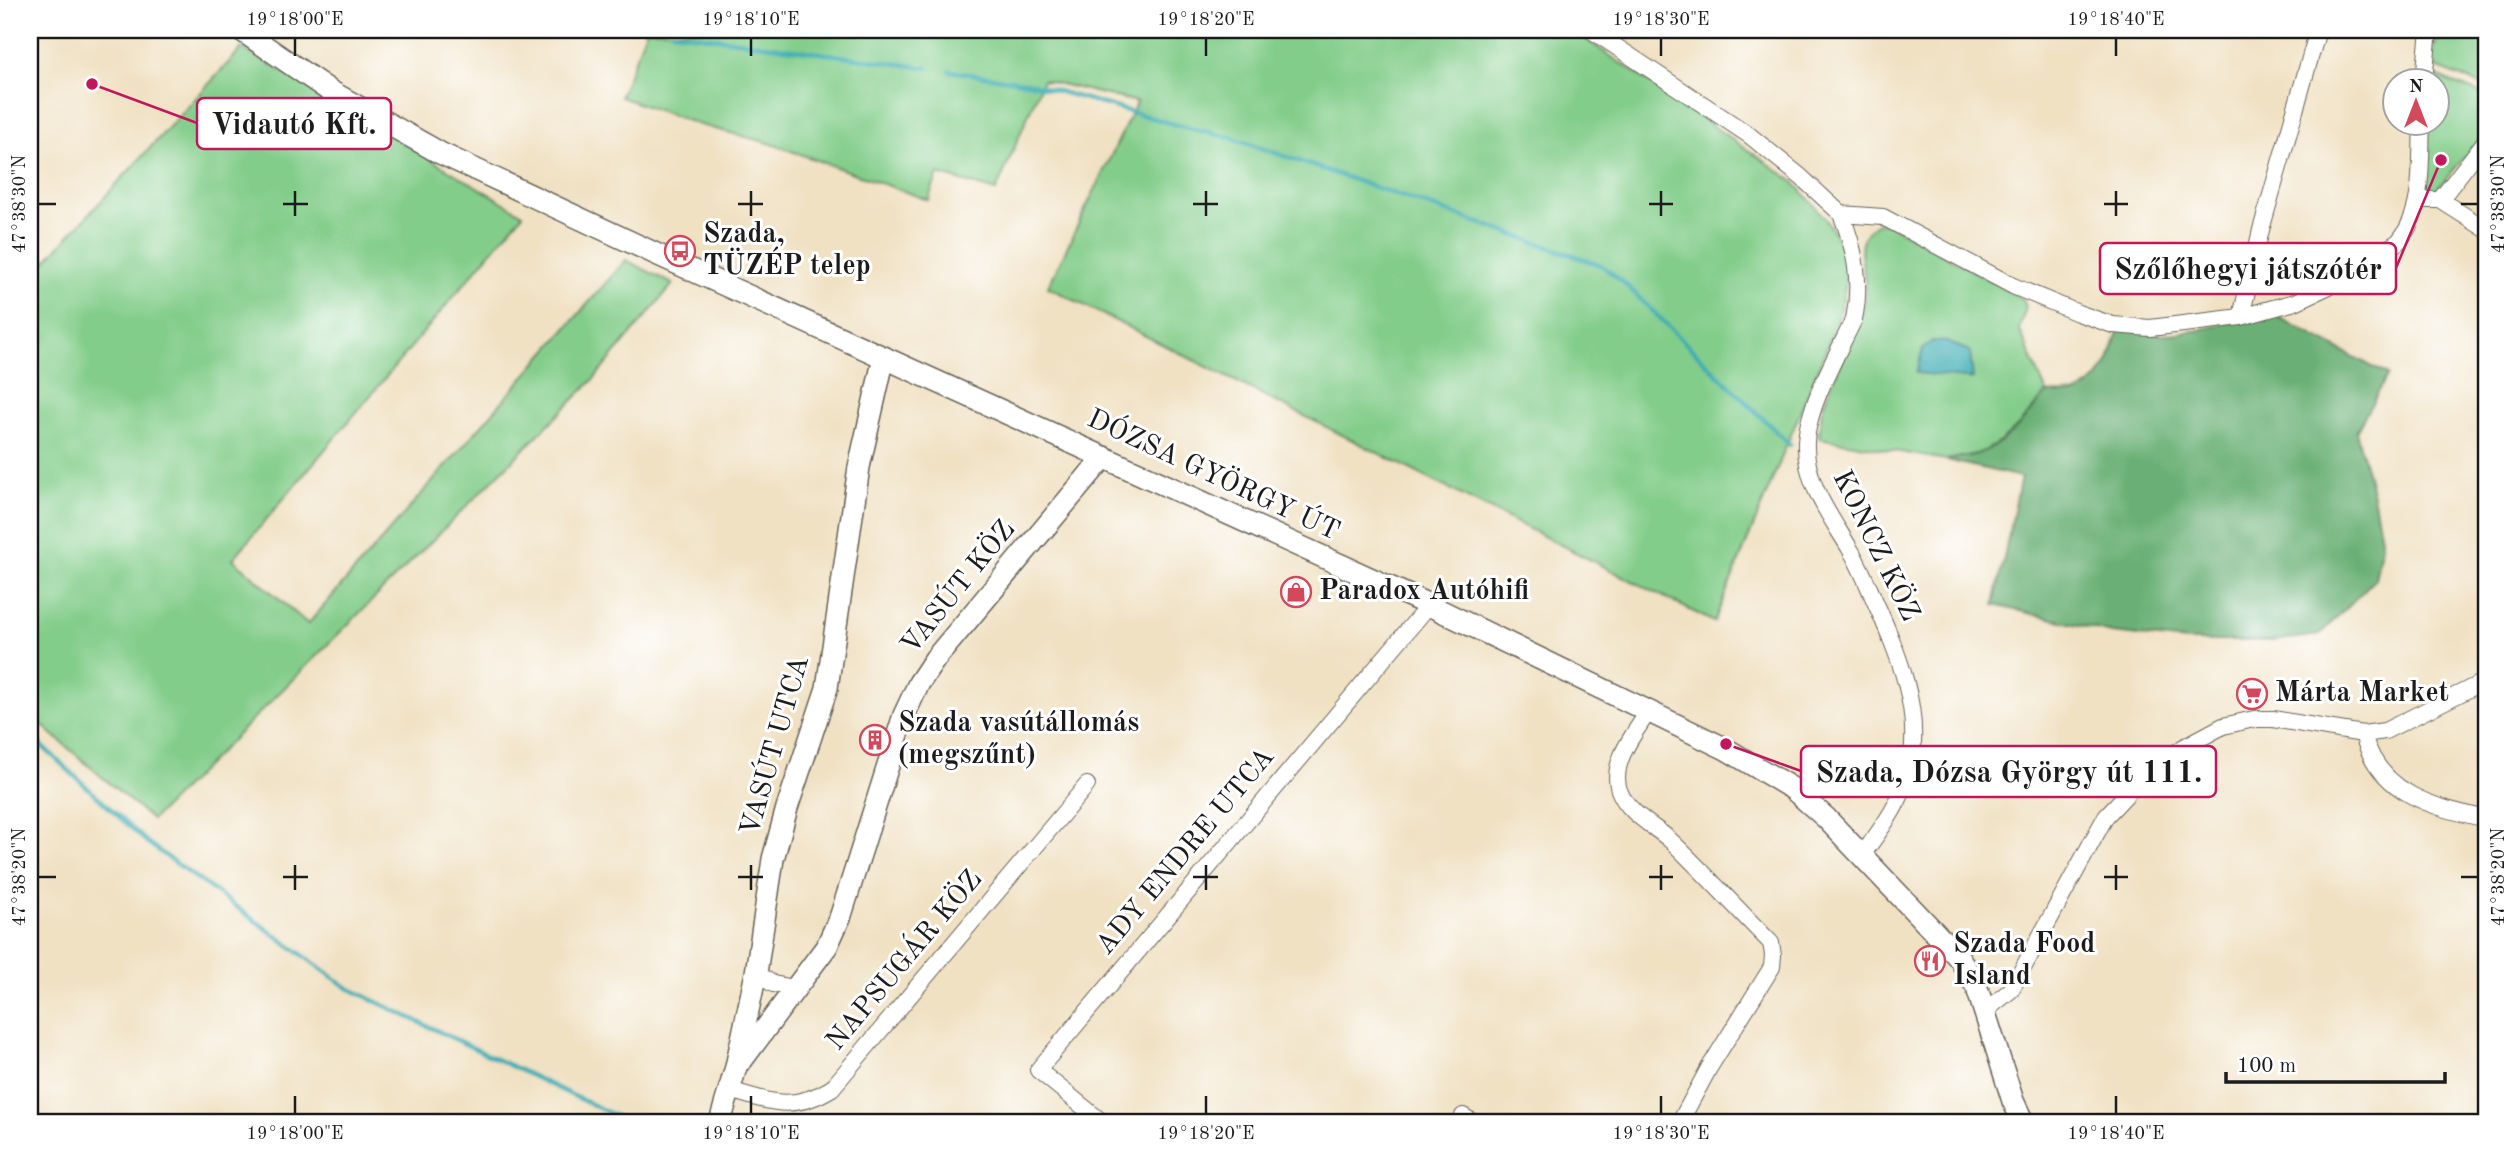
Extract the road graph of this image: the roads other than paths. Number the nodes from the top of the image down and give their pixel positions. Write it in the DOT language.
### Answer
graph roads {
  1 [pos="241,30"];
  2 [pos="1591,30"];
  3 [pos="2318,30"];
  4 [pos="2429,30"];
  5 [pos="2425,66"];
  6 [pos="2421,136"];
  7 [pos="2487,139"];
  8 [pos="2417,200"];
  9 [pos="2440,200"];
  10 [pos="1841,214"];
  11 [pos="2487,230"];
  12 [pos="2241,317"];
  13 [pos="884,357"];
  14 [pos="1104,457"];
  15 [pos="1429,605"];
  16 [pos="2487,680"];
  17 [pos="1648,712"];
  18 [pos="2363,734"];
  19 [pos="1087,785"];
  20 [pos="2487,818"];
  21 [pos="1863,855"];
  22 [pos="756,973"];
  23 [pos="794,988"];
  24 [pos="1984,1011"];
  25 [pos="736,1067"];
  26 [pos="730,1090"];
  27 [pos="720,1122"];
  28 [pos="1102,1122"];
  29 [pos="1680,1122"];
  30 [pos="2023,1122"];
  1 -- 13 [label="main road, DÓZSA GYÖRGY ÚT"];
  2 -- 10 [label="street"];
  3 -- 12 [label="street"];
  4 -- 5 [label="street"];
  6 -- 8 [label="street"];
  7 -- 9 [label="street"];
  8 -- 9 [label="street"];
  8 -- 12 [label="street"];
  9 -- 11 [label="street"];
  10 -- 12 [label="street"];
  10 -- 21 [label="street, KONCZ KÖZ"];
  13 -- 14 [label="main road, DÓZSA GYÖRGY ÚT"];
  13 -- 22 [label="main road, VASÚT UTCA"];
  14 -- 15 [label="main road, DÓZSA GYÖRGY ÚT"];
  14 -- 23 [label="main road, VASÚT KÖZ"];
  15 -- 17 [label="main road, DÓZSA GYÖRGY ÚT"];
  15 -- 28 [label="street, ADY ENDRE UTCA"];
  16 -- 18 [label="street"];
  17 -- 21 [label="main road, DÓZSA GYÖRGY ÚT"];
  17 -- 29 [label="street"];
  18 -- 20 [label="street"];
  18 -- 24 [label="street"];
  19 -- 26 [label="street, NAPSUGÁR KÖZ"];
  21 -- 24 [label="main road, DÓZSA GYÖRGY ÚT"];
  22 -- 23 [label="street"];
  22 -- 25 [label="main road, VASÚT UTCA"];
  23 -- 25 [label="main road, VASÚT KÖZ"];
  24 -- 30 [label="main road, DÓZSA GYÖRGY ÚT"];
  25 -- 26 [label="main road, VASÚT UTCA"];
  26 -- 27 [label="main road, VASÚT UTCA"];
}
